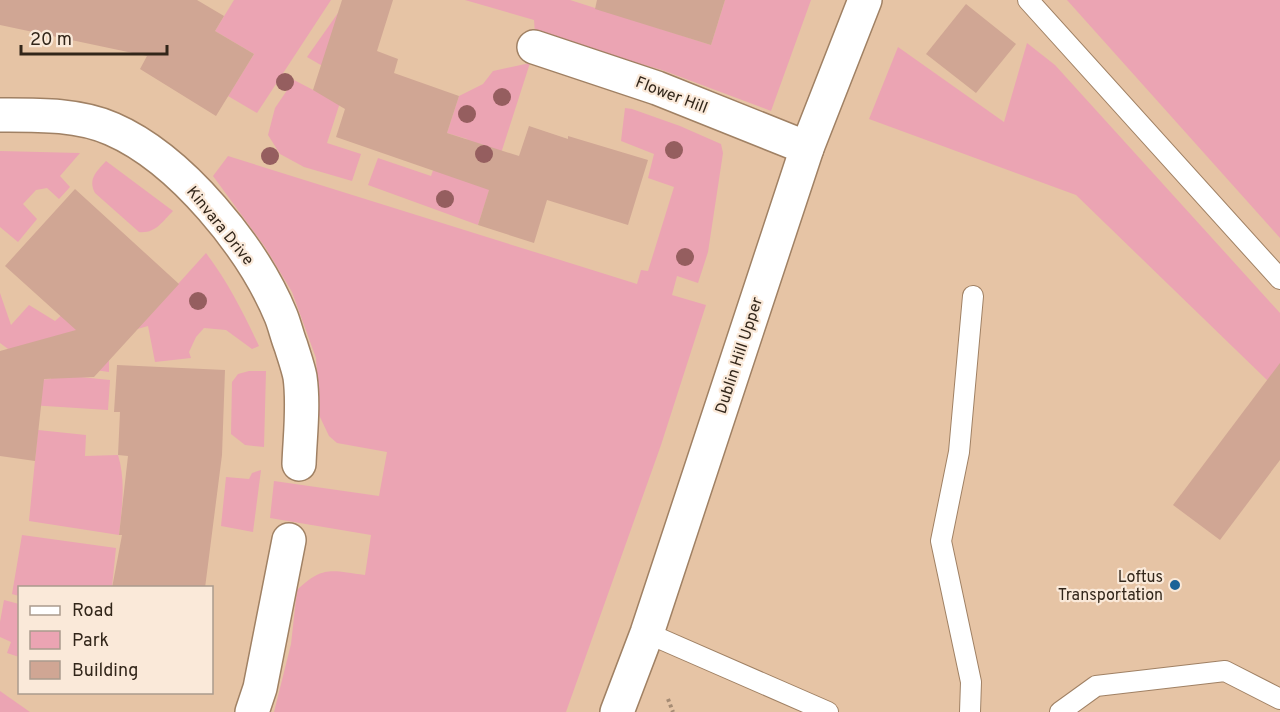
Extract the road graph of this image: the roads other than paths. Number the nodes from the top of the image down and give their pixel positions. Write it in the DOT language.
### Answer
graph roads {
  1 [pos="865,0"];
  2 [pos="1028,0"];
  3 [pos="534,47"];
  4 [pos="0,115"];
  5 [pos="807,148"];
  6 [pos="1280,279"];
  7 [pos="973,296"];
  8 [pos="299,464"];
  9 [pos="289,540"];
  10 [pos="647,633"];
  11 [pos="1280,699"];
  12 [pos="252,712"];
  13 [pos="617,712"];
  14 [pos="828,712"];
  15 [pos="970,712"];
  16 [pos="1060,712"];
  1 -- 5 [label="street, Dublin Hill Upper"];
  2 -- 6 [label="lane"];
  3 -- 5 [label="street, Flower Hill"];
  4 -- 8 [label="street, Kinvara Drive"];
  5 -- 10 [label="street, Dublin Hill Upper"];
  7 -- 15 [label="lane"];
  9 -- 12 [label="street"];
  10 -- 13 [label="street, Dublin Hill Upper"];
  10 -- 14 [label="lane"];
  11 -- 16 [label="lane"];
}
